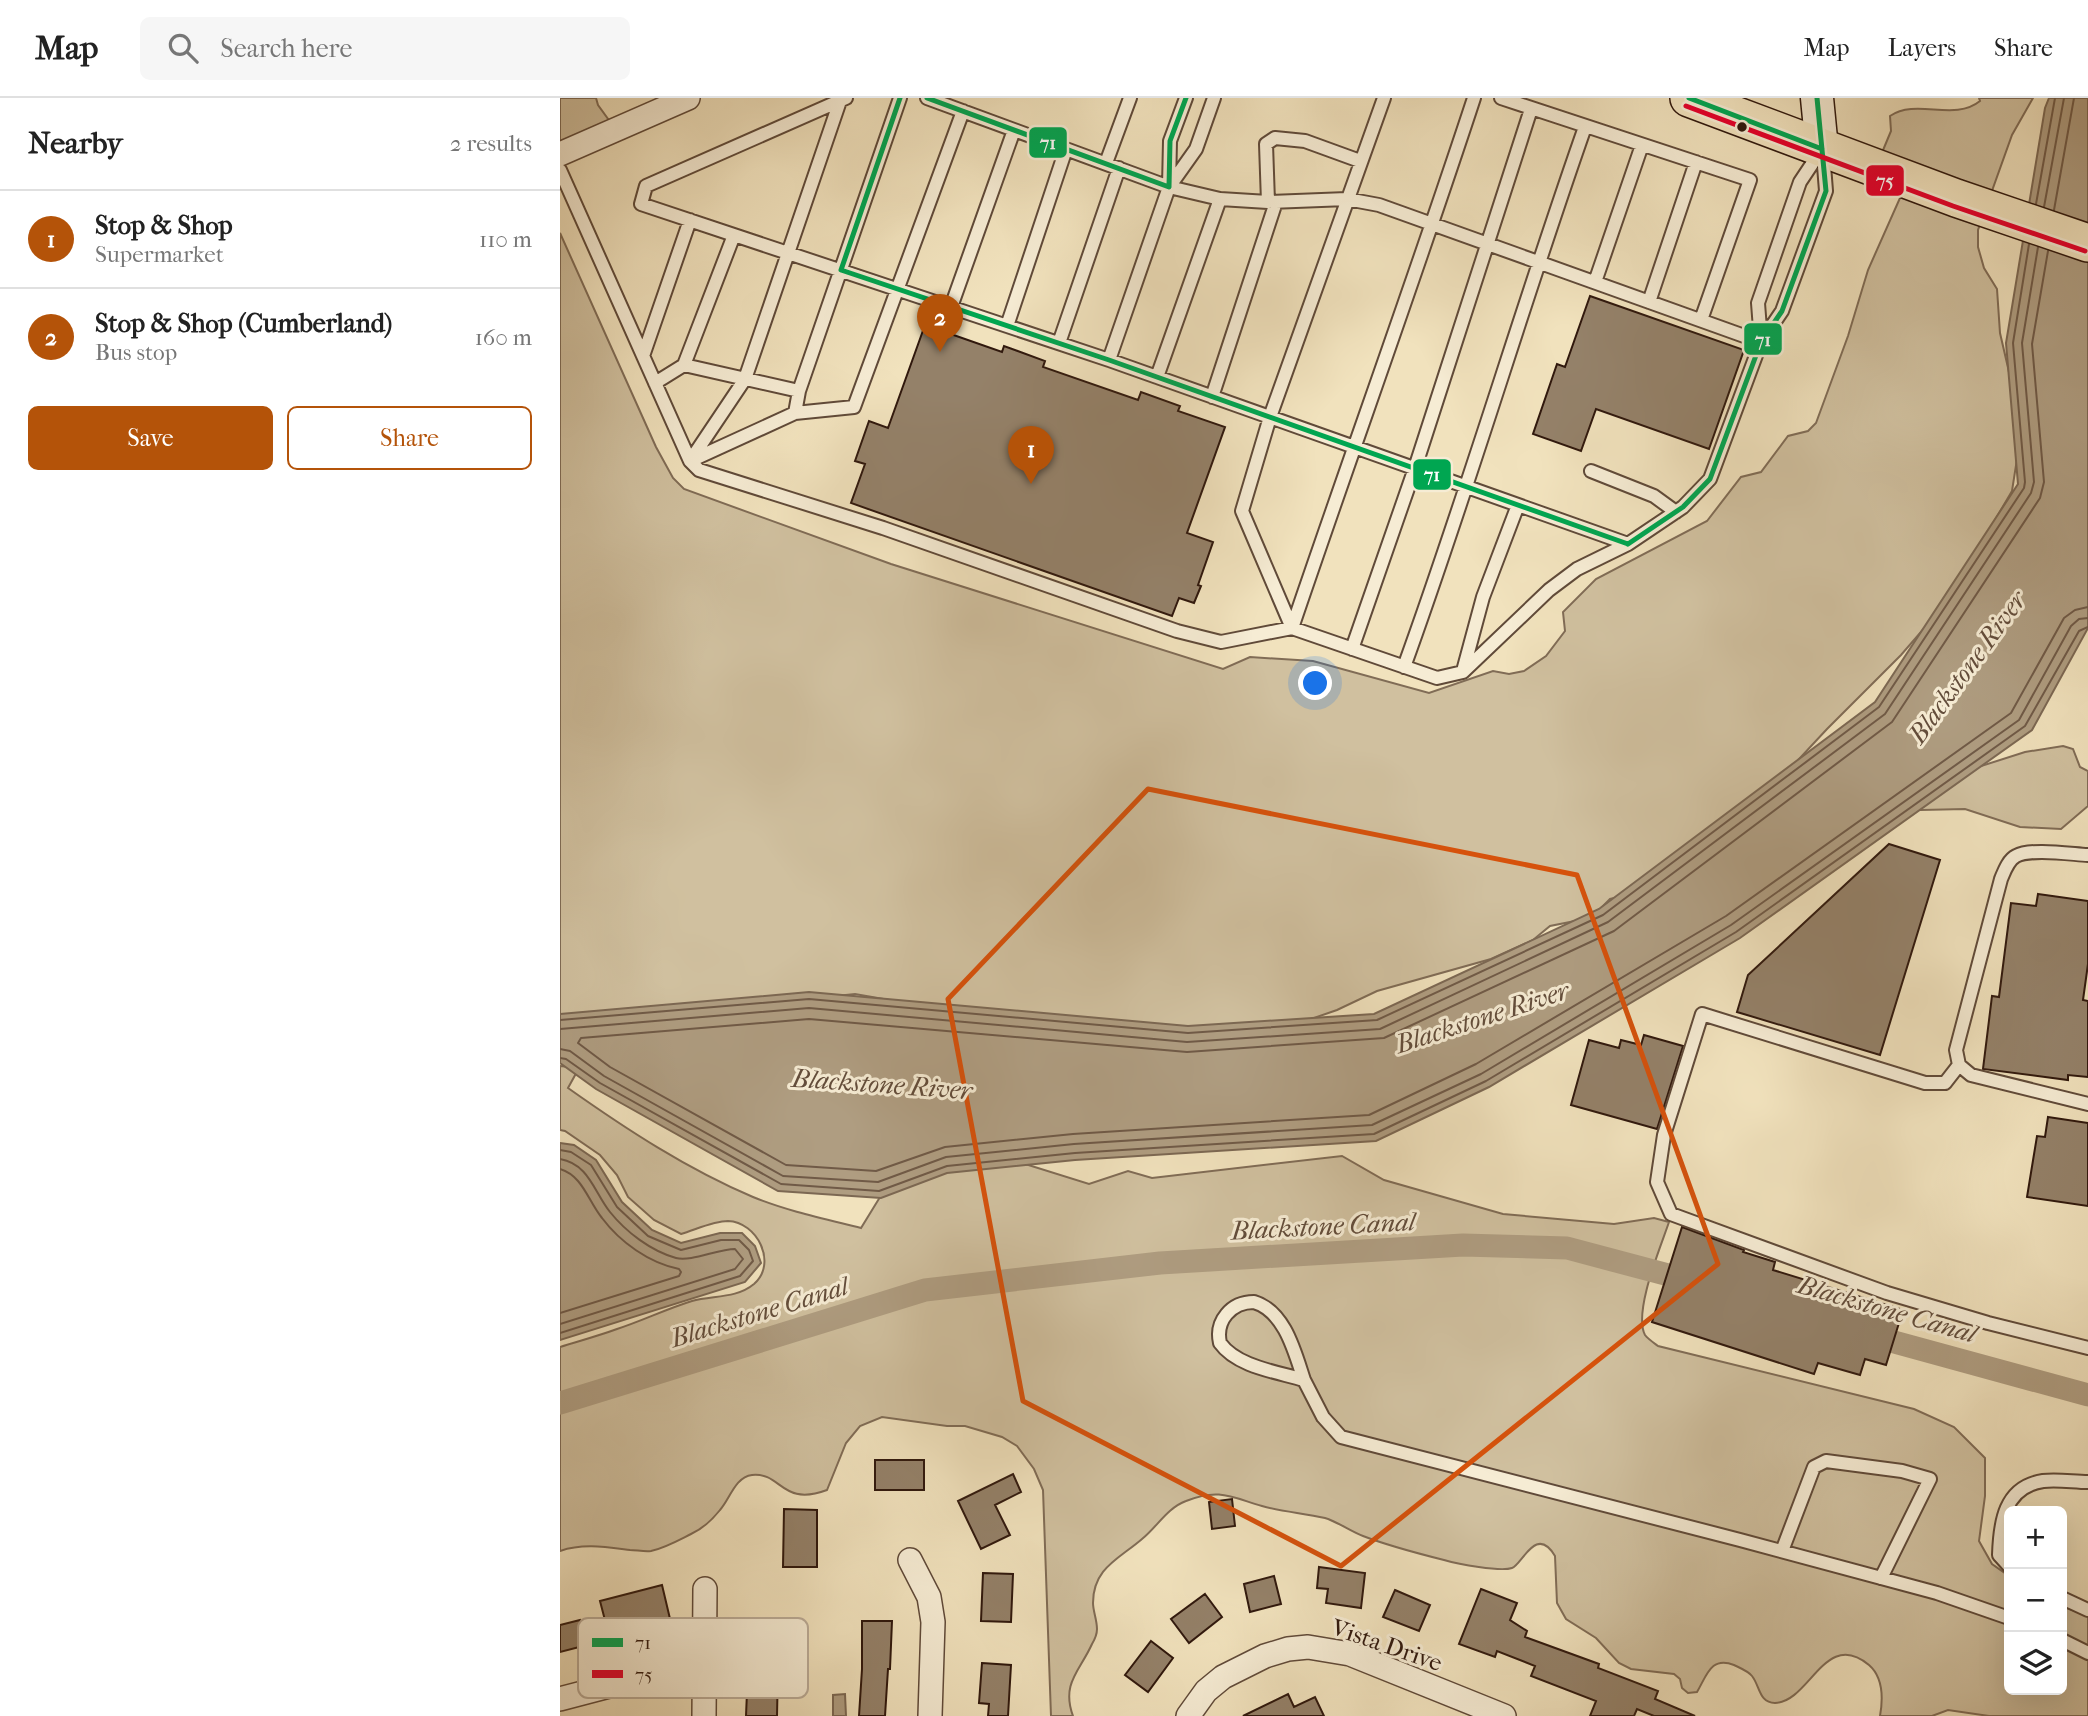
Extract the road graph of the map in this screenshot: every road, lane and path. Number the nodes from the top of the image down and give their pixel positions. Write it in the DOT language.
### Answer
graph roads {
  1 [pos="688,98"];
  2 [pos="900,98"];
  3 [pos="927,98"];
  4 [pos="1130,98"];
  5 [pos="1186,98"];
  6 [pos="1214,98"];
  7 [pos="1384,98"];
  8 [pos="1475,98"];
  9 [pos="1501,98"];
  10 [pos="1689,98"];
  11 [pos="1816,98"];
  12 [pos="843,99"];
  13 [pos="654,105"];
  14 [pos="1531,109"];
  15 [pos="963,111"];
  16 [pos="1585,127"];
  17 [pos="1014,130"];
  18 [pos="1642,145"];
  19 [pos="1066,149"];
  20 [pos="1822,149"];
  21 [pos="560,154"];
  22 [pos="1360,161"];
  23 [pos="1696,162"];
  24 [pos="1106,163"];
  25 [pos="1119,169"];
  26 [pos="560,170"];
  27 [pos="1169,187"];
  28 [pos="1220,199"];
  29 [pos="1347,199"];
  30 [pos="1272,202"];
  31 [pos="690,220"];
  32 [pos="1433,225"];
  33 [pos="734,235"];
  34 [pos="2088,243"];
  35 [pos="1487,244"];
  36 [pos="789,253"];
  37 [pos="1538,262"];
  38 [pos="841,270"];
  39 [pos="1595,282"];
  40 [pos="897,289"];
  41 [pos="1650,302"];
  42 [pos="951,307"];
  43 [pos="1701,320"];
  44 [pos="1007,326"];
  45 [pos="1761,342"];
  46 [pos="1059,343"];
  47 [pos="643,356"];
  48 [pos="1109,360"];
  49 [pos="684,365"];
  50 [pos="1157,377"];
  51 [pos="745,379"];
  52 [pos="655,383"];
  53 [pos="799,391"];
  54 [pos="1212,397"];
  55 [pos="795,413"];
  56 [pos="1270,417"];
  57 [pos="1353,446"];
  58 [pos="690,461"];
  59 [pos="1415,468"];
  60 [pos="1591,471"];
  61 [pos="1468,487"];
  62 [pos="1518,505"];
  63 [pos="1676,512"];
  64 [pos="1628,544"];
  65 [pos="1292,628"];
  66 [pos="1352,649"];
  67 [pos="1404,667"];
  68 [pos="1463,672"];
  69 [pos="2088,855"];
  70 [pos="1959,1065"];
  71 [pos="2088,1104"];
  72 [pos="2088,1348"];
  73 [pos="1304,1380"];
  74 [pos="2088,1482"];
  75 [pos="2008,1506"];
  76 [pos="2004,1513"];
  77 [pos="1782,1551"];
  78 [pos="910,1560"];
  79 [pos="2004,1560"];
  80 [pos="1881,1578"];
  81 [pos="705,1589"];
  82 [pos="2067,1600"];
  83 [pos="2088,1610"];
  84 [pos="2004,1616"];
  85 [pos="705,1618"];
  86 [pos="2067,1642"];
  87 [pos="2088,1653"];
  88 [pos="578,1694"];
  89 [pos="705,1698"];
  90 [pos="560,1699"];
  91 [pos="705,1716"];
  92 [pos="930,1716"];
  93 [pos="1188,1716"];
  94 [pos="1504,1716"];
  1 -- 13 [label="street"];
  2 -- 38 [label="lane"];
  3 -- 15 [label="lane"];
  4 -- 24 [label="lane"];
  5 -- 27 [label="lane"];
  6 -- 27 [label="lane"];
  7 -- 22 [label="lane"];
  8 -- 32 [label="lane"];
  9 -- 14 [label="lane"];
  10 -- 20 [label="main road"];
  11 -- 20 [label="main road"];
  12 -- 31 [label="lane"];
  12 -- 36 [label="lane"];
  13 -- 21 [label="street"];
  14 -- 16 [label="lane"];
  14 -- 35 [label="lane"];
  15 -- 17 [label="lane"];
  15 -- 40 [label="lane"];
  16 -- 18 [label="lane"];
  16 -- 37 [label="lane"];
  17 -- 19 [label="lane"];
  17 -- 42 [label="lane"];
  18 -- 23 [label="lane"];
  18 -- 39 [label="lane"];
  19 -- 24 [label="lane"];
  19 -- 44 [label="lane"];
  20 -- 34 [label="main road"];
  20 -- 45 [label="lane"];
  20 -- 45 [label="lane"];
  22 -- 29 [label="lane"];
  22 -- 30 [label="lane"];
  23 -- 41 [label="lane"];
  23 -- 43 [label="lane"];
  24 -- 25 [label="lane"];
  25 -- 27 [label="lane"];
  25 -- 46 [label="lane"];
  26 -- 47 [label="lane"];
  27 -- 28 [label="lane"];
  27 -- 48 [label="lane"];
  28 -- 30 [label="lane"];
  28 -- 50 [label="lane"];
  29 -- 30 [label="lane"];
  29 -- 32 [label="lane"];
  29 -- 56 [label="lane"];
  30 -- 54 [label="lane"];
  31 -- 33 [label="lane"];
  31 -- 47 [label="lane"];
  32 -- 35 [label="lane"];
  32 -- 57 [label="lane"];
  33 -- 36 [label="lane"];
  33 -- 49 [label="lane"];
  35 -- 37 [label="lane"];
  35 -- 59 [label="lane"];
  36 -- 38 [label="lane"];
  36 -- 51 [label="lane"];
  37 -- 39 [label="lane"];
  37 -- 61 [label="lane"];
  38 -- 40 [label="lane"];
  38 -- 53 [label="lane"];
  39 -- 41 [label="lane"];
  40 -- 42 [label="lane"];
  40 -- 55 [label="lane"];
  41 -- 43 [label="lane"];
  42 -- 44 [label="lane"];
  43 -- 45 [label="lane"];
  44 -- 46 [label="lane"];
  45 -- 63 [label="lane"];
  46 -- 48 [label="lane"];
  47 -- 52 [label="lane"];
  48 -- 50 [label="lane"];
  49 -- 51 [label="lane"];
  49 -- 52 [label="lane"];
  50 -- 54 [label="lane"];
  51 -- 53 [label="lane"];
  51 -- 58 [label="lane"];
  52 -- 58 [label="lane"];
  53 -- 55 [label="lane"];
  54 -- 56 [label="lane"];
  55 -- 58 [label="lane"];
  56 -- 57 [label="lane"];
  56 -- 65 [label="lane"];
  57 -- 59 [label="lane"];
  57 -- 65 [label="lane"];
  58 -- 65 [label="lane"];
  59 -- 61 [label="lane"];
  59 -- 66 [label="lane"];
  60 -- 63 [label="lane"];
  61 -- 62 [label="lane"];
  61 -- 67 [label="lane"];
  62 -- 64 [label="lane"];
  62 -- 68 [label="lane"];
  63 -- 64 [label="lane"];
  64 -- 68 [label="lane"];
  65 -- 66 [label="lane"];
  66 -- 67 [label="lane"];
  67 -- 68 [label="lane"];
  69 -- 70 [label="lane"];
  70 -- 71 [label="lane"];
  70 -- 72 [label="lane"];
  73 -- 73 [label="lane"];
  73 -- 77 [label="lane"];
  74 -- 75 [label="lane"];
  76 -- 79 [label="lane"];
  77 -- 80 [label="lane"];
  77 -- 80 [label="lane"];
  78 -- 92 [label="street"];
  80 -- 84 [label="lane"];
  81 -- 85 [label="street"];
  82 -- 83 [label="lane"];
  86 -- 87 [label="lane"];
  88 -- 90 [label="street"];
  89 -- 91 [label="street"];
  93 -- 94 [label="street, Vista Drive"];
}
